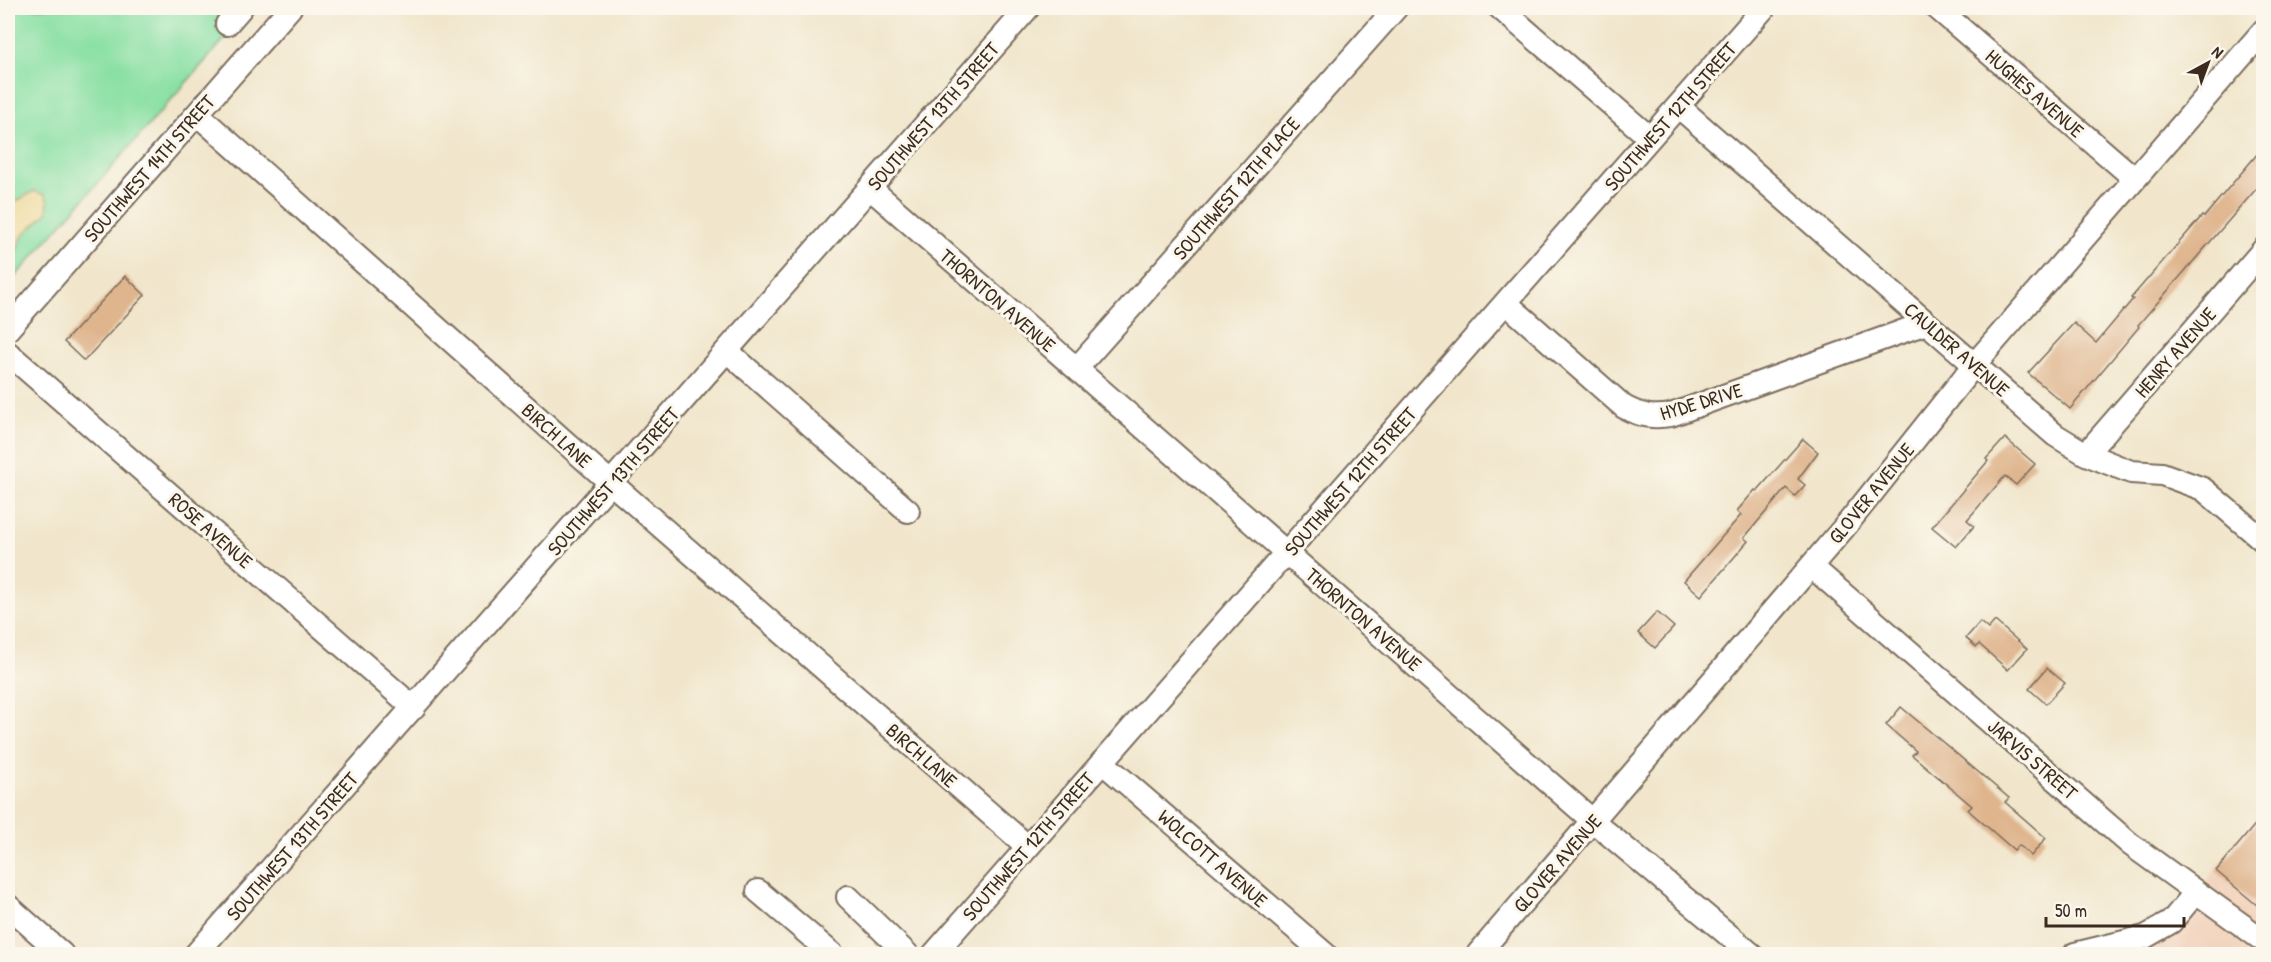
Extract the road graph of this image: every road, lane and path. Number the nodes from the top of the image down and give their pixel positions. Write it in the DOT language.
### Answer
graph roads {
  1 [pos="290,8"];
  2 [pos="1028,8"];
  3 [pos="1396,8"];
  4 [pos="1500,8"];
  5 [pos="1764,8"];
  6 [pos="1937,8"];
  7 [pos="2264,30"];
  8 [pos="1678,106"];
  9 [pos="197,114"];
  10 [pos="1650,138"];
  11 [pos="2134,178"];
  12 [pos="870,188"];
  13 [pos="2264,249"];
  14 [pos="1506,303"];
  15 [pos="1926,323"];
  16 [pos="8,329"];
  17 [pos="727,351"];
  18 [pos="8,353"];
  19 [pos="1974,364"];
  20 [pos="1077,368"];
  21 [pos="2086,454"];
  22 [pos="611,483"];
  23 [pos="908,511"];
  24 [pos="2264,541"];
  25 [pos="1288,552"];
  26 [pos="1811,566"];
  27 [pos="414,708"];
  28 [pos="1102,762"];
  29 [pos="1593,821"];
  30 [pos="1028,847"];
  31 [pos="758,891"];
  32 [pos="2196,892"];
  33 [pos="848,897"];
  34 [pos="8,906"];
  35 [pos="2264,941"];
  36 [pos="62,954"];
  37 [pos="196,954"];
  38 [pos="832,954"];
  39 [pos="907,954"];
  40 [pos="934,954"];
  41 [pos="1325,954"];
  42 [pos="1478,954"];
  43 [pos="1751,954"];
  44 [pos="2075,954"];
  1 -- 9 [label="street, SOUTHWEST 14TH STREET"];
  2 -- 12 [label="street, SOUTHWEST 13TH STREET"];
  3 -- 20 [label="street, SOUTHWEST 12TH PLACE"];
  4 -- 10 [label="street"];
  5 -- 8 [label="street, SOUTHWEST 12TH STREET"];
  6 -- 11 [label="street, HUGHES AVENUE"];
  7 -- 11 [label="street, GLOVER AVENUE"];
  8 -- 10 [label="street, SOUTHWEST 12TH STREET"];
  8 -- 15 [label="street, CAULDER AVENUE"];
  9 -- 16 [label="street, SOUTHWEST 14TH STREET"];
  9 -- 22 [label="street, BIRCH LANE"];
  10 -- 14 [label="street, SOUTHWEST 12TH STREET"];
  11 -- 19 [label="street, GLOVER AVENUE"];
  12 -- 17 [label="street, SOUTHWEST 13TH STREET"];
  12 -- 20 [label="street, THORNTON AVENUE"];
  13 -- 21 [label="street, HENRY AVENUE"];
  14 -- 15 [label="street, HYDE DRIVE"];
  14 -- 25 [label="street, SOUTHWEST 12TH STREET"];
  15 -- 19 [label="street, CAULDER AVENUE"];
  17 -- 22 [label="street, SOUTHWEST 13TH STREET"];
  17 -- 23 [label="street"];
  18 -- 27 [label="street, ROSE AVENUE"];
  19 -- 21 [label="street, CAULDER AVENUE"];
  19 -- 26 [label="street, GLOVER AVENUE"];
  20 -- 25 [label="street, THORNTON AVENUE"];
  21 -- 24 [label="street, CAULDER AVENUE"];
  22 -- 27 [label="street, SOUTHWEST 13TH STREET"];
  22 -- 30 [label="street, BIRCH LANE"];
  25 -- 28 [label="street, SOUTHWEST 12TH STREET"];
  25 -- 29 [label="street, THORNTON AVENUE"];
  26 -- 29 [label="street, GLOVER AVENUE"];
  26 -- 32 [label="street, JARVIS STREET"];
  27 -- 37 [label="street, SOUTHWEST 13TH STREET"];
  28 -- 30 [label="street, SOUTHWEST 12TH STREET"];
  28 -- 41 [label="street, WOLCOTT AVENUE"];
  29 -- 42 [label="street, GLOVER AVENUE"];
  29 -- 43 [label="street, THORNTON AVENUE"];
  30 -- 40 [label="street, SOUTHWEST 12TH STREET"];
  31 -- 38 [label="street"];
  32 -- 35 [label="street, JARVIS STREET"];
  32 -- 44 [label="street"];
  33 -- 39 [label="street"];
  34 -- 36 [label="street"];
}
